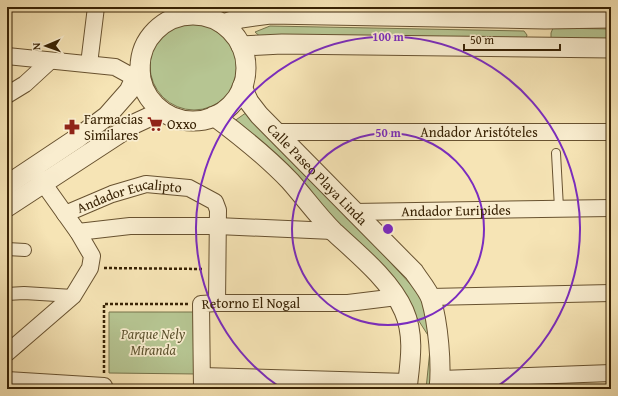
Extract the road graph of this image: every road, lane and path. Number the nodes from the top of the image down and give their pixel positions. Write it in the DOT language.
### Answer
graph roads {
  1 [pos="96,7"];
  2 [pos="170,7"];
  3 [pos="446,12"];
  4 [pos="607,14"];
  5 [pos="217,17"];
  6 [pos="545,19"];
  7 [pos="158,27"];
  8 [pos="241,46"];
  9 [pos="545,47"];
  10 [pos="611,48"];
  11 [pos="7,56"];
  12 [pos="50,61"];
  13 [pos="89,64"];
  14 [pos="137,73"];
  15 [pos="242,87"];
  16 [pos="7,95"];
  17 [pos="162,111"];
  18 [pos="214,116"];
  19 [pos="274,132"];
  20 [pos="611,132"];
  21 [pos="556,154"];
  22 [pos="37,176"];
  23 [pos="7,185"];
  24 [pos="7,207"];
  25 [pos="559,208"];
  26 [pos="611,208"];
  27 [pos="353,212"];
  28 [pos="66,214"];
  29 [pos="217,226"];
  30 [pos="333,231"];
  31 [pos="78,232"];
  32 [pos="7,249"];
  33 [pos="26,250"];
  34 [pos="90,268"];
  35 [pos="217,269"];
  36 [pos="611,293"];
  37 [pos="7,294"];
  38 [pos="73,296"];
  39 [pos="397,297"];
  40 [pos="430,297"];
  41 [pos="217,303"];
  42 [pos="200,304"];
  43 [pos="15,340"];
  44 [pos="7,353"];
  45 [pos="611,373"];
  46 [pos="7,380"];
  47 [pos="202,383"];
  48 [pos="440,384"];
  49 [pos="408,385"];
  50 [pos="104,386"];
  1 -- 13 [label="street"];
  2 -- 7 [label="street"];
  3 -- 5 [label="street"];
  3 -- 6 [label="street"];
  4 -- 6 [label="street"];
  5 -- 7 [label="street"];
  5 -- 8 [label="street"];
  6 -- 9 [label="street"];
  7 -- 14 [label="street"];
  8 -- 9 [label="street"];
  8 -- 15 [label="street"];
  9 -- 10 [label="street"];
  11 -- 12 [label="street"];
  12 -- 13 [label="street"];
  12 -- 16 [label="street"];
  13 -- 14 [label="street"];
  14 -- 17 [label="street"];
  14 -- 22 [label="street"];
  15 -- 18 [label="street"];
  15 -- 19 [label="street, Calle Paseo Playa Linda"];
  17 -- 18 [label="street"];
  17 -- 22 [label="street"];
  18 -- 30 [label="street, Calle Paseo Playa Linda"];
  19 -- 20 [label="street, Andador Aristóteles"];
  19 -- 27 [label="street, Calle Paseo Playa Linda"];
  21 -- 25 [label="lane"];
  22 -- 23 [label="street"];
  22 -- 24 [label="street"];
  22 -- 28 [label="street"];
  25 -- 26 [label="street, Andador Euripides"];
  25 -- 27 [label="street, Andador Euripides"];
  27 -- 40 [label="street, Calle Paseo Playa Linda"];
  28 -- 29 [label="street, Andador Eucalipto"];
  28 -- 31 [label="street"];
  29 -- 30 [label="street"];
  29 -- 31 [label="street"];
  29 -- 35 [label="street"];
  30 -- 39 [label="street, Calle Paseo Playa Linda"];
  31 -- 34 [label="street"];
  32 -- 33 [label="street"];
  34 -- 35 [label="path"];
  34 -- 38 [label="street"];
  35 -- 41 [label="street"];
  36 -- 40 [label="street"];
  37 -- 38 [label="street"];
  38 -- 43 [label="street"];
  39 -- 41 [label="street, Retorno El Nogal"];
  39 -- 49 [label="street, Calle Paseo Playa Linda"];
  40 -- 48 [label="street, Calle Paseo Playa Linda"];
  41 -- 42 [label="street, Retorno El Nogal"];
  42 -- 47 [label="street"];
  42 -- 50 [label="path, Retorno El Nogal"];
  43 -- 44 [label="street"];
  45 -- 48 [label="street"];
  46 -- 50 [label="street"];
  47 -- 49 [label="street"];
}
